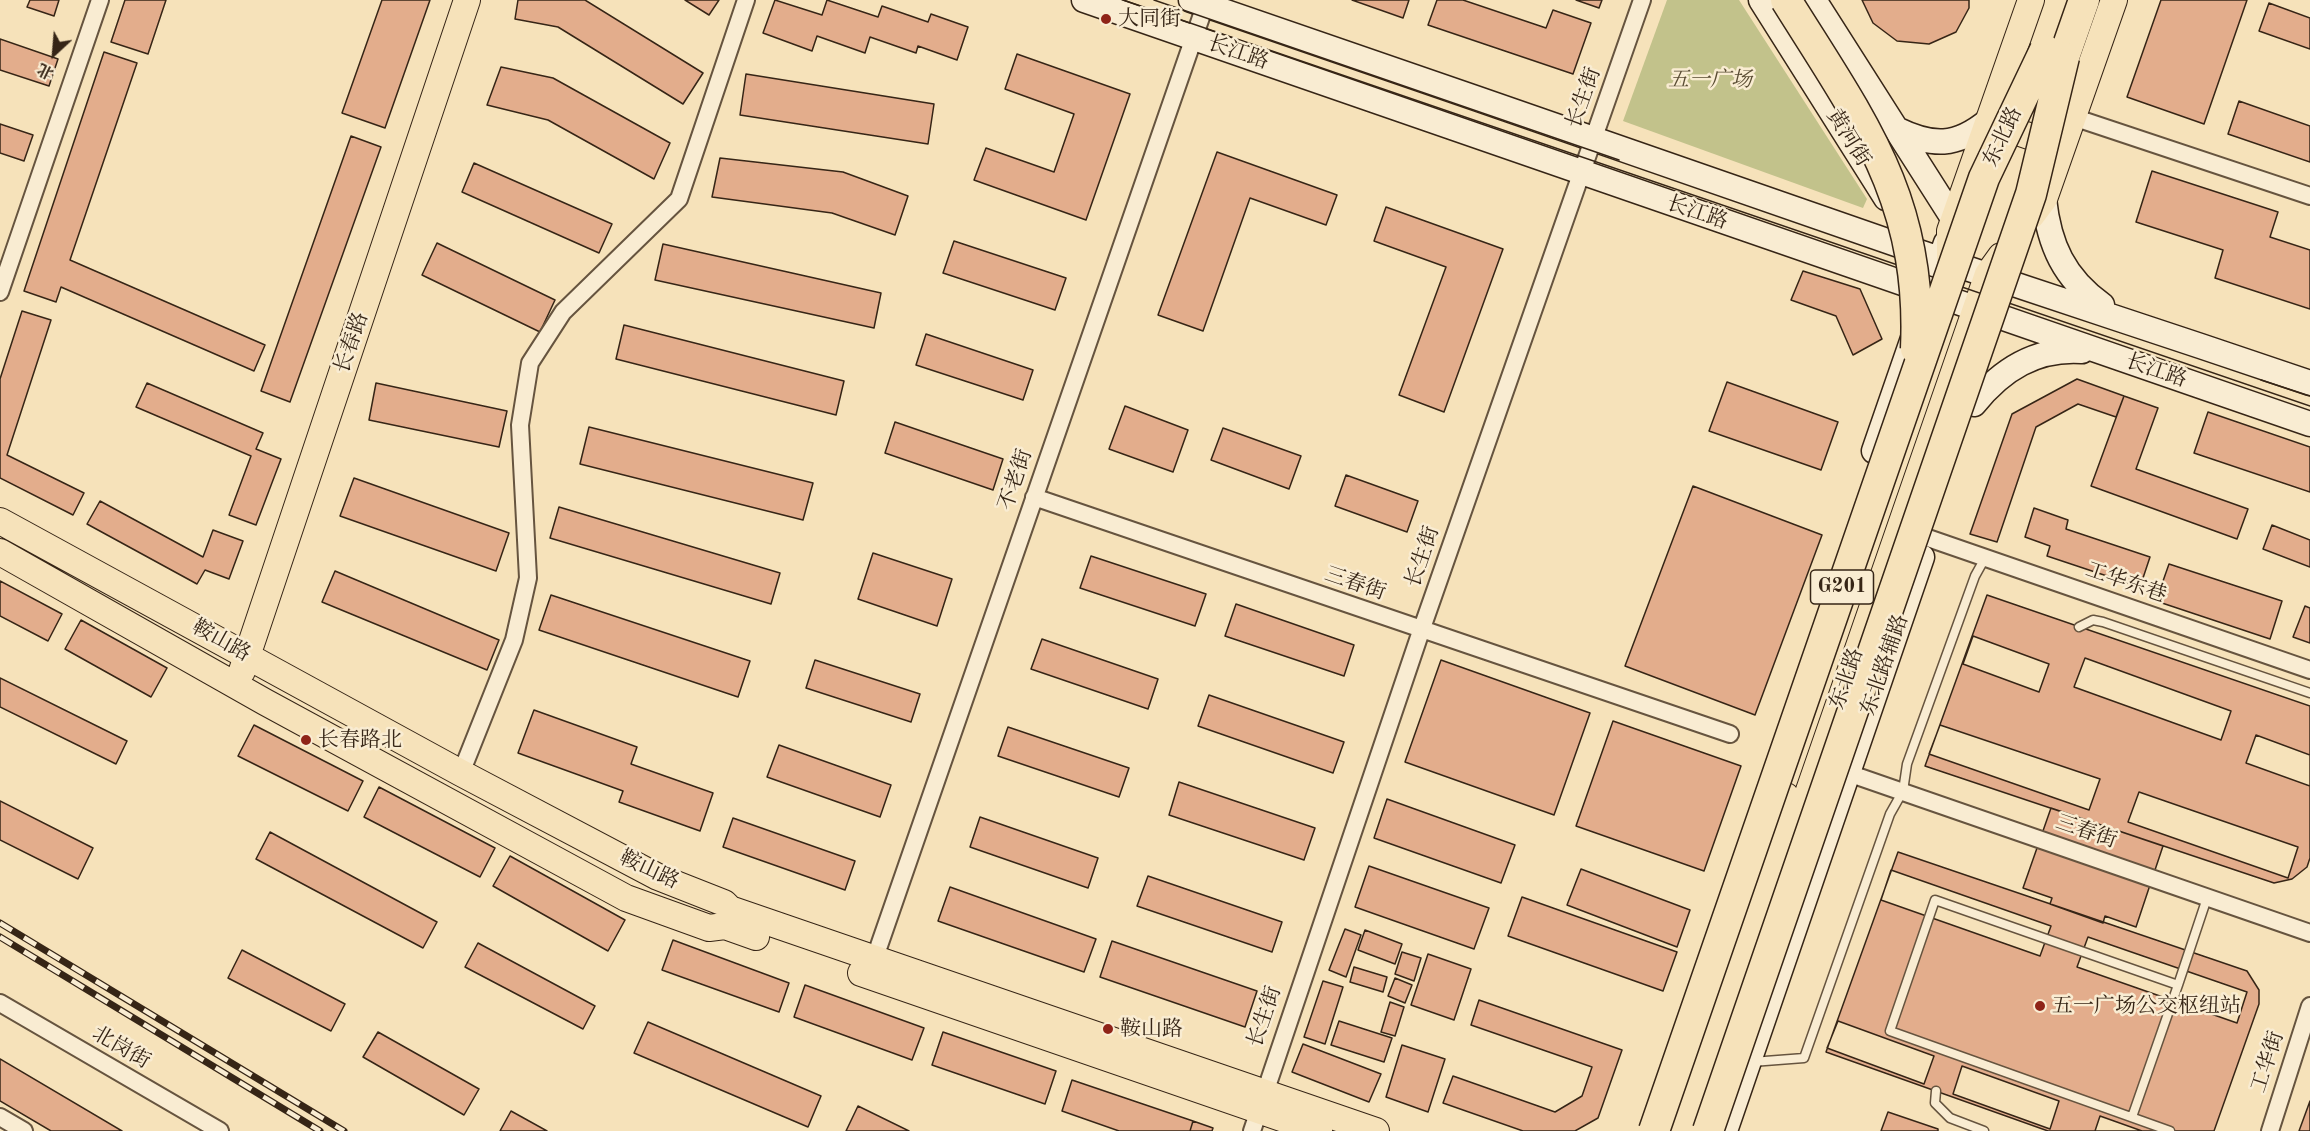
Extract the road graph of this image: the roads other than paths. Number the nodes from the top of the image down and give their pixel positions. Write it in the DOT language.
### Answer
graph roads {
  1 [pos="100,0"];
  2 [pos="467,0"];
  3 [pos="746,0"];
  4 [pos="1084,0"];
  5 [pos="1642,0"];
  6 [pos="1761,0"];
  7 [pos="1786,0"];
  8 [pos="1814,0"];
  9 [pos="2031,0"];
  10 [pos="2062,0"];
  11 [pos="2084,0"];
  12 [pos="2114,0"];
  13 [pos="1201,2"];
  14 [pos="1194,39"];
  15 [pos="2054,53"];
  16 [pos="2073,117"];
  17 [pos="1988,122"];
  18 [pos="1896,129"];
  19 [pos="1594,137"];
  20 [pos="2062,147"];
  21 [pos="1858,154"];
  22 [pos="1581,172"];
  23 [pos="2310,196"];
  24 [pos="2044,199"];
  25 [pos="1952,225"];
  26 [pos="1988,274"];
  27 [pos="1935,277"];
  28 [pos="2016,283"];
  29 [pos="0,292"];
  30 [pos="1976,309"];
  31 [pos="2004,318"];
  32 [pos="2125,319"];
  33 [pos="2100,352"];
  34 [pos="2310,383"];
  35 [pos="1912,386"];
  36 [pos="1974,404"];
  37 [pos="2310,424"];
  38 [pos="1034,497"];
  39 [pos="0,520"];
  40 [pos="1900,526"];
  41 [pos="1928,538"];
  42 [pos="0,552"];
  43 [pos="1985,558"];
  44 [pos="1914,579"];
  45 [pos="2079,627"];
  46 [pos="1421,631"];
  47 [pos="247,656"];
  48 [pos="2310,670"];
  49 [pos="237,687"];
  50 [pos="2310,693"];
  51 [pos="1866,721"];
  52 [pos="1730,734"];
  53 [pos="1808,767"];
  54 [pos="461,773"];
  55 [pos="1848,773"];
  56 [pos="1756,791"];
  57 [pos="1903,791"];
  58 [pos="1833,817"];
  59 [pos="2207,898"];
  60 [pos="2310,933"];
  61 [pos="871,967"];
  62 [pos="2178,985"];
  63 [pos="0,1003"];
  64 [pos="2310,1006"];
  65 [pos="1749,1062"];
  66 [pos="1936,1091"];
  67 [pos="1258,1111"];
  68 [pos="0,1117"];
  69 [pos="2132,1117"];
  70 [pos="1694,1119"];
  71 [pos="1643,1130"];
  72 [pos="24,1131"];
  73 [pos="220,1131"];
  74 [pos="1319,1131"];
  75 [pos="1376,1131"];
  76 [pos="1670,1131"];
  77 [pos="1725,1131"];
  78 [pos="1984,1131"];
  79 [pos="2170,1131"];
  80 [pos="2270,1131"];
  1 -- 29 [label="street"];
  2 -- 47 [label="main road, 长春路"];
  3 -- 54 [label="street"];
  4 -- 14 [label="main road, 长江路"];
  5 -- 19 [label="street, 长生街"];
  6 -- 21 [label="main road, 黄河街"];
  7 -- 35 [label="highway, bridge"];
  8 -- 18 [label="main road"];
  9 -- 17 [label="main road, 东北路"];
  10 -- 15 [label="highway, 东北路 / G201"];
  11 -- 15 [label="highway, 东北路"];
  12 -- 16 [label="main road, 东北路"];
  13 -- 14 [label="street, 不老街"];
  13 -- 19 [label="main road, 长江路"];
  14 -- 22 [label="main road, 长江路"];
  14 -- 38 [label="street, 不老街"];
  15 -- 35 [label="highway, 东北路 / G201, bridge"];
  15 -- 70 [label="highway, 东北路 / G201, bridge"];
  16 -- 20 [label="main road, 东北路"];
  16 -- 23 [label="street"];
  17 -- 18 [label="main road"];
  17 -- 20 [label="main road"];
  17 -- 25 [label="main road, 东北路"];
  18 -- 21 [label="main road"];
  18 -- 25 [label="main road"];
  19 -- 22 [label="street, 长生街"];
  19 -- 27 [label="main road, 长江路"];
  20 -- 24 [label="main road, 东北路"];
  21 -- 27 [label="main road, 黄河街"];
  22 -- 27 [label="main road, 长江路"];
  22 -- 46 [label="street, 长生街"];
  24 -- 26 [label="main road, 东北路"];
  24 -- 28 [label="main road, 东北路辅路"];
  24 -- 32 [label="main road"];
  25 -- 26 [label="main road"];
  25 -- 27 [label="main road, 东北路"];
  26 -- 27 [label="main road, 长江路"];
  26 -- 28 [label="main road, 长江路"];
  26 -- 30 [label="main road, 东北路"];
  27 -- 30 [label="main road, 长江路"];
  27 -- 53 [label="main road, 东北路"];
  27 -- 56 [label="main road"];
  28 -- 31 [label="main road, 东北路辅路"];
  28 -- 32 [label="main road, 长江路"];
  30 -- 31 [label="main road, 长江路"];
  30 -- 40 [label="main road, 东北路"];
  31 -- 33 [label="main road, 长江路"];
  31 -- 36 [label="main road, 东北路辅路"];
  32 -- 34 [label="main road, 长江路"];
  33 -- 36 [label="main road"];
  33 -- 37 [label="main road, 长江路"];
  35 -- 71 [label="highway, 东北路 / G201, bridge"];
  36 -- 41 [label="main road, 东北路辅路"];
  38 -- 46 [label="street, 三春街"];
  38 -- 61 [label="street, 不老街"];
  39 -- 47 [label="main road, 鞍山路"];
  40 -- 44 [label="main road"];
  40 -- 53 [label="main road, 东北路"];
  41 -- 43 [label="street, 工华东巷"];
  41 -- 44 [label="main road, 东北路辅路"];
  42 -- 49 [label="main road, 鞍山路"];
  43 -- 48 [label="street, 工华东巷"];
  43 -- 57 [label="lane"];
  44 -- 51 [label="main road, 东北路辅路"];
  45 -- 50 [label="lane"];
  46 -- 52 [label="street, 三春街"];
  46 -- 67 [label="street, 长生街"];
  47 -- 49 [label="main road, 长春路"];
  47 -- 54 [label="main road, 鞍山路"];
  49 -- 61 [label="main road, 鞍山路"];
  51 -- 53 [label="main road"];
  51 -- 55 [label="main road, 东北路辅路"];
  53 -- 56 [label="main road"];
  53 -- 58 [label="main road"];
  53 -- 70 [label="main road, 东北路"];
  54 -- 61 [label="main road, 鞍山路"];
  55 -- 57 [label="street, 三春街"];
  55 -- 58 [label="main road, 东北路辅路"];
  56 -- 71 [label="main road"];
  57 -- 59 [label="street, 三春街"];
  57 -- 65 [label="lane"];
  58 -- 65 [label="main road, 东北路辅路"];
  59 -- 60 [label="street, 三春街"];
  59 -- 62 [label="lane"];
  61 -- 67 [label="main road, 鞍山路"];
  62 -- 69 [label="lane"];
  62 -- 69 [label="lane"];
  63 -- 73 [label="street, 北岗街"];
  64 -- 80 [label="street, 工华街"];
  65 -- 77 [label="main road, 东北路辅路"];
  66 -- 78 [label="lane"];
  67 -- 74 [label="main road, 鞍山路"];
  67 -- 75 [label="main road, 鞍山路"];
  68 -- 72 [label="street"];
  69 -- 79 [label="lane"];
  70 -- 76 [label="main road, 东北路"];
}
